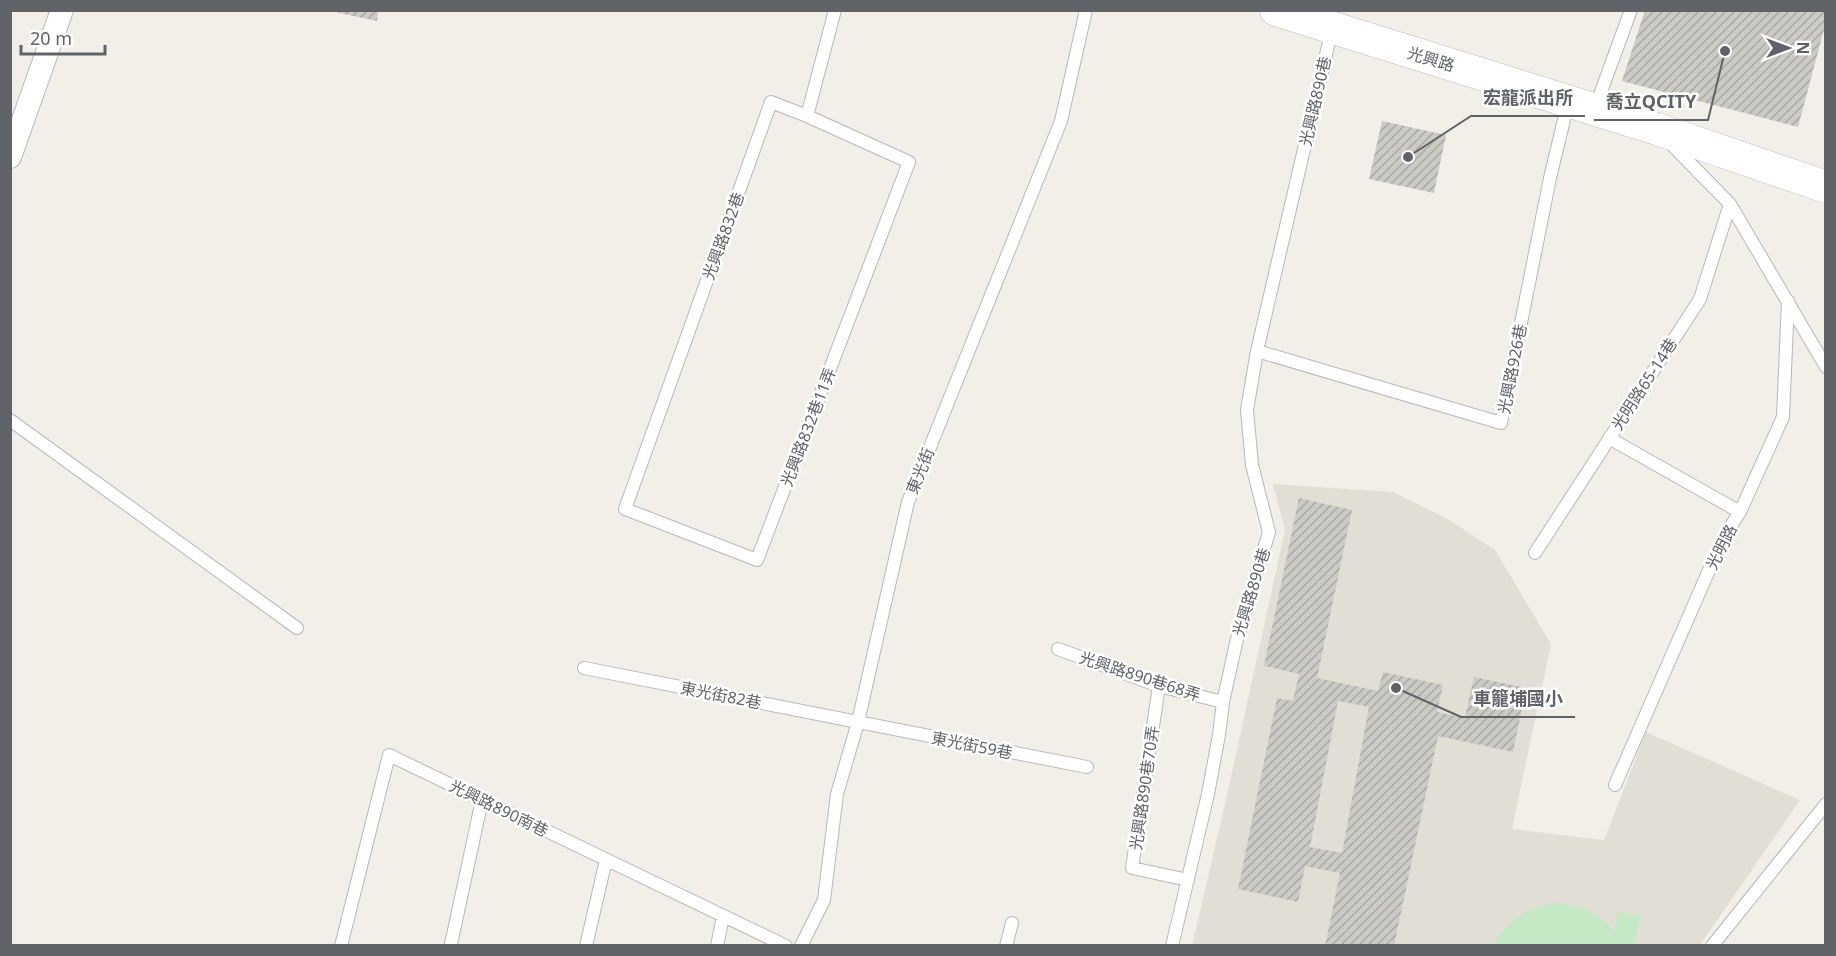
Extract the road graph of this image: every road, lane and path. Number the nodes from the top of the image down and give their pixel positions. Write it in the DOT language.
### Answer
graph roads {
  1 [pos="62,10"];
  2 [pos="835,10"];
  3 [pos="1086,10"];
  4 [pos="1631,10"];
  5 [pos="1287,12"];
  6 [pos="1332,28"];
  7 [pos="1581,106"];
  8 [pos="807,116"];
  9 [pos="1657,129"];
  10 [pos="10,157"];
  11 [pos="1826,187"];
  12 [pos="1730,204"];
  13 [pos="1788,301"];
  14 [pos="1257,351"];
  15 [pos="1826,367"];
  16 [pos="10,420"];
  17 [pos="1609,438"];
  18 [pos="626,509"];
  19 [pos="1740,512"];
  20 [pos="1535,553"];
  21 [pos="297,628"];
  22 [pos="1058,649"];
  23 [pos="584,668"];
  24 [pos="1159,686"];
  25 [pos="1222,702"];
  26 [pos="858,722"];
  27 [pos="1087,767"];
  28 [pos="1615,785"];
  29 [pos="482,800"];
  30 [pos="1826,804"];
  31 [pos="606,860"];
  32 [pos="1188,880"];
  33 [pos="723,916"];
  34 [pos="1011,923"];
  35 [pos="452,944"];
  36 [pos="340,945"];
  37 [pos="586,945"];
  38 [pos="717,945"];
  39 [pos="786,945"];
  40 [pos="801,945"];
  41 [pos="1006,945"];
  42 [pos="1172,945"];
  43 [pos="1712,945"];
  1 -- 10 [label="street"];
  2 -- 8 [label="lane"];
  3 -- 26 [label="lane, 東光街"];
  4 -- 7 [label="lane"];
  5 -- 6 [label="main road, 光興路"];
  6 -- 7 [label="main road, 光興路"];
  6 -- 14 [label="lane, 光興路890巷"];
  7 -- 9 [label="main road, 光興路"];
  7 -- 14 [label="lane, 光興路926巷"];
  8 -- 18 [label="lane, 光興路832巷"];
  8 -- 18 [label="lane, 光興路832巷11弄"];
  9 -- 11 [label="main road, 光興路"];
  9 -- 12 [label="lane"];
  12 -- 13 [label="lane"];
  12 -- 17 [label="lane, 光明路65-14巷"];
  13 -- 15 [label="lane"];
  13 -- 19 [label="lane, 光明路"];
  14 -- 25 [label="lane, 光興路890巷"];
  16 -- 21 [label="lane"];
  17 -- 19 [label="lane"];
  17 -- 20 [label="lane, 光明路65-14巷"];
  19 -- 28 [label="lane, 光明路"];
  22 -- 24 [label="lane, 光興路890巷68弄"];
  23 -- 26 [label="lane, 東光街82巷"];
  24 -- 25 [label="lane, 光興路890巷68弄"];
  24 -- 32 [label="lane, 光興路890巷70弄"];
  25 -- 32 [label="lane, 光興路890巷"];
  26 -- 27 [label="lane, 東光街59巷"];
  26 -- 40 [label="lane, 東光街"];
  29 -- 31 [label="lane, 光興路890南巷"];
  29 -- 35 [label="lane"];
  29 -- 36 [label="lane, 光興路890南巷"];
  30 -- 43 [label="lane"];
  31 -- 33 [label="lane, 光興路890南巷"];
  31 -- 37 [label="lane"];
  32 -- 42 [label="lane, 光興路890巷"];
  33 -- 38 [label="lane"];
  33 -- 39 [label="lane, 光興路890南巷"];
  34 -- 41 [label="lane"];
}
